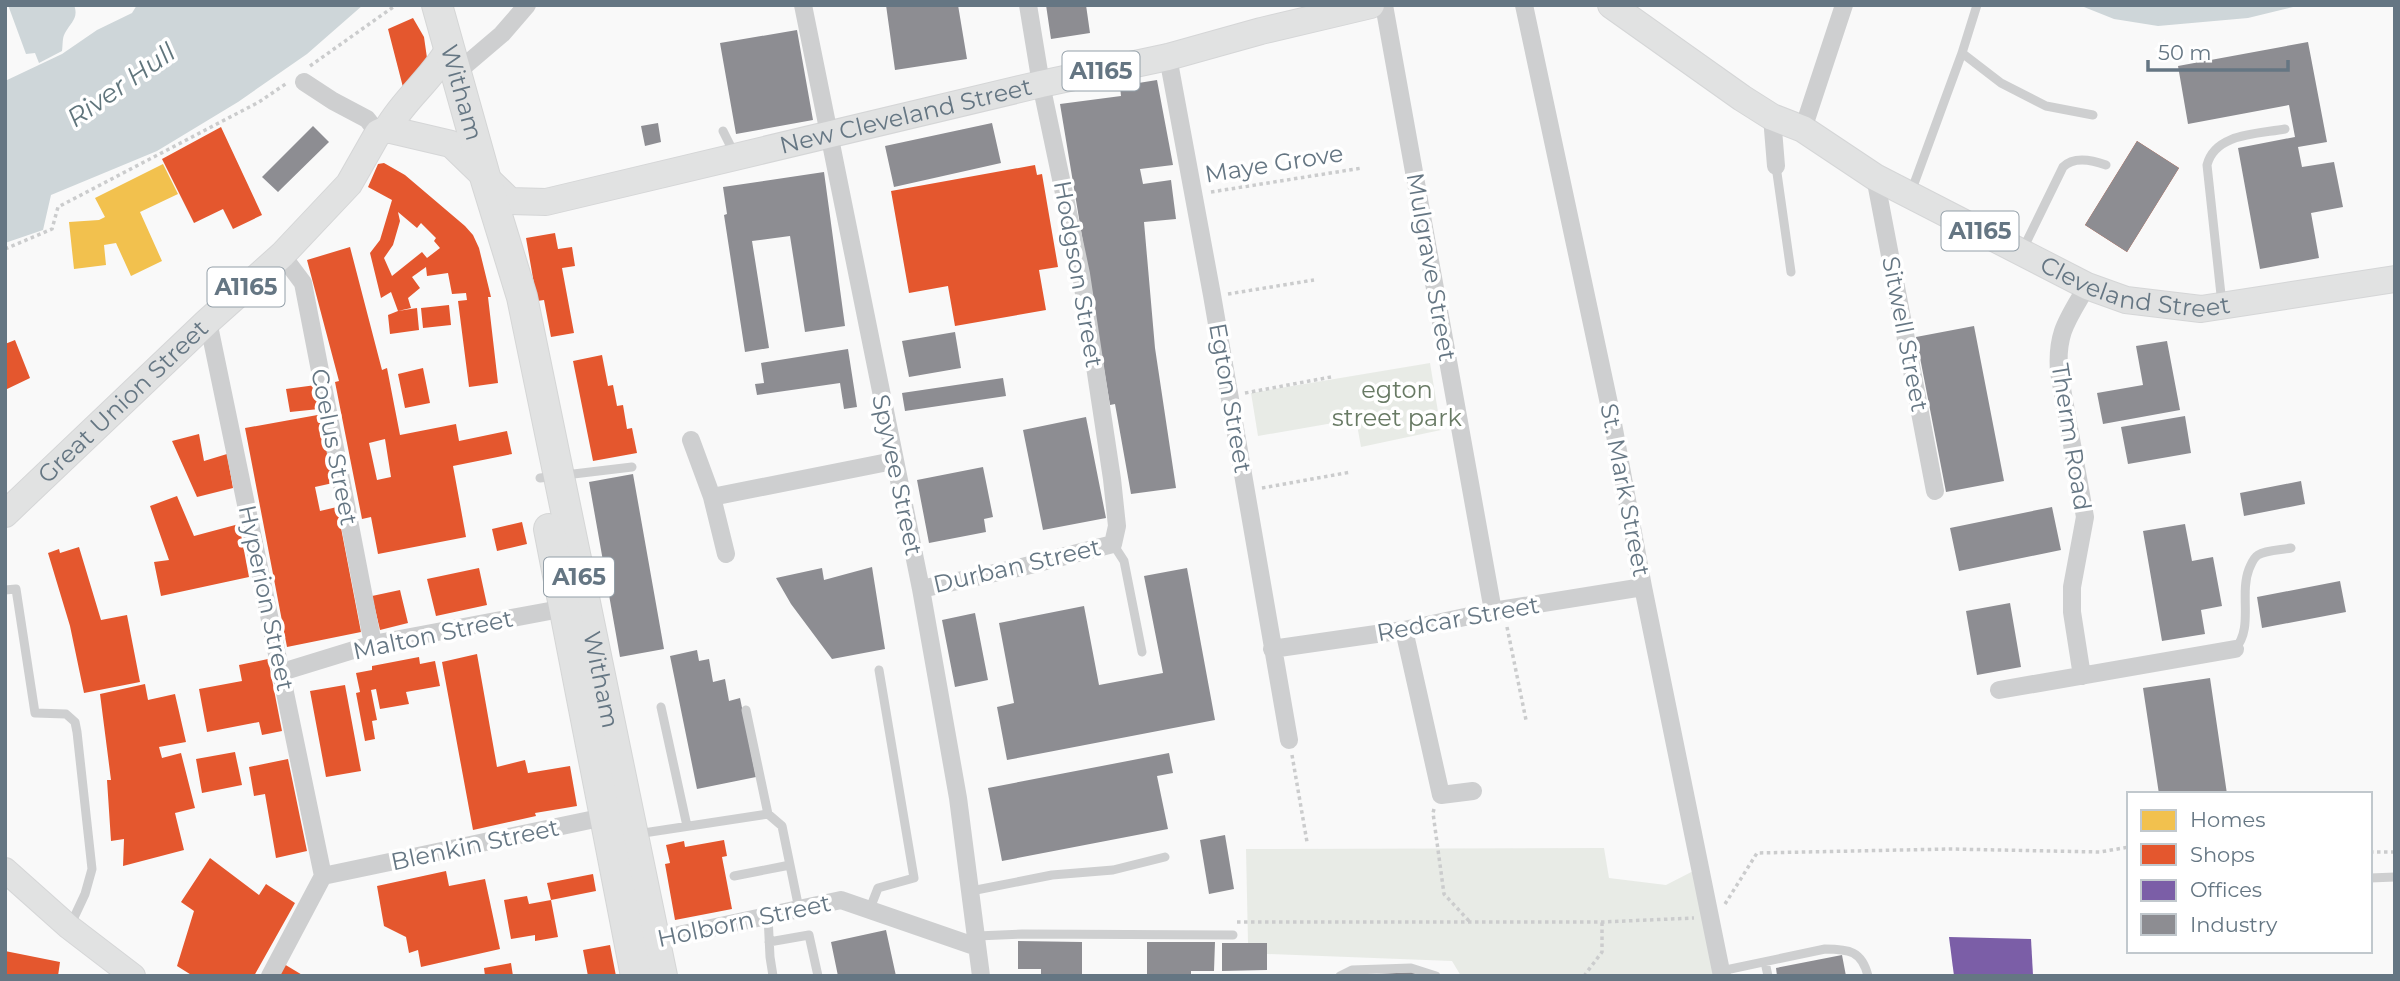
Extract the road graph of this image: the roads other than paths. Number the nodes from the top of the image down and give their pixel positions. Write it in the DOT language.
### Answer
graph roads {
  1 [pos="437,5"];
  2 [pos="527,5"];
  3 [pos="803,5"];
  4 [pos="1028,5"];
  5 [pos="1371,5"];
  6 [pos="1384,5"];
  7 [pos="1524,5"];
  8 [pos="1611,5"];
  9 [pos="1844,5"];
  10 [pos="1977,5"];
  11 [pos="1962,52"];
  12 [pos="1168,57"];
  13 [pos="452,62"];
  14 [pos="301,77"];
  15 [pos="1041,84"];
  16 [pos="2093,115"];
  17 [pos="1772,117"];
  18 [pos="1803,128"];
  19 [pos="2285,129"];
  20 [pos="382,131"];
  21 [pos="723,131"];
  22 [pos="830,134"];
  23 [pos="736,156"];
  24 [pos="2106,165"];
  25 [pos="1776,166"];
  26 [pos="1875,177"];
  27 [pos="486,180"];
  28 [pos="1910,195"];
  29 [pos="2021,253"];
  30 [pos="282,256"];
  31 [pos="1791,272"];
  32 [pos="2395,279"];
  33 [pos="2087,286"];
  34 [pos="2222,306"];
  35 [pos="208,321"];
  36 [pos="691,440"];
  37 [pos="893,461"];
  38 [pos="632,467"];
  39 [pos="550,477"];
  40 [pos="1935,491"];
  41 [pos="712,497"];
  42 [pos="5,514"];
  43 [pos="1112,544"];
  44 [pos="2291,548"];
  45 [pos="726,554"];
  46 [pos="1643,587"];
  47 [pos="920,589"];
  48 [pos="5,590"];
  49 [pos="574,607"];
  50 [pos="1498,610"];
  51 [pos="1404,630"];
  52 [pos="373,644"];
  53 [pos="1272,649"];
  54 [pos="2235,649"];
  55 [pos="1142,652"];
  56 [pos="879,670"];
  57 [pos="282,672"];
  58 [pos="2082,676"];
  59 [pos="1999,690"];
  60 [pos="661,707"];
  61 [pos="746,710"];
  62 [pos="1289,740"];
  63 [pos="1473,791"];
  64 [pos="768,814"];
  65 [pos="621,822"];
  66 [pos="687,826"];
  67 [pos="1165,858"];
  68 [pos="790,864"];
  69 [pos="5,870"];
  70 [pos="323,876"];
  71 [pos="734,876"];
  72 [pos="2395,877"];
  73 [pos="2372,878"];
  74 [pos="971,891"];
  75 [pos="799,909"];
  76 [pos="869,911"];
  77 [pos="768,916"];
  78 [pos="69,927"];
  79 [pos="1233,935"];
  80 [pos="769,942"];
  81 [pos="977,942"];
  82 [pos="642,943"];
  83 [pos="1765,962"];
  84 [pos="1722,973"];
  85 [pos="133,976"];
  86 [pos="270,976"];
  87 [pos="636,976"];
  88 [pos="662,976"];
  89 [pos="773,976"];
  90 [pos="818,976"];
  91 [pos="981,976"];
  92 [pos="1340,976"];
  93 [pos="1436,976"];
  94 [pos="1768,976"];
  95 [pos="1868,976"];
  1 -- 13 [label="highway, Witham / A165"];
  2 -- 13 [label="street"];
  3 -- 22 [label="street, Spyvee Street"];
  4 -- 15 [label="street, Hodgson Street"];
  5 -- 12 [label="main road, New Cleveland Street / A1165"];
  6 -- 50 [label="street, Mulgrave Street"];
  7 -- 46 [label="street, St. Mark Street"];
  8 -- 17 [label="main road, Cleveland Street / A1165"];
  9 -- 18 [label="street"];
  10 -- 11 [label="lane"];
  11 -- 16 [label="lane"];
  11 -- 28 [label="lane"];
  12 -- 15 [label="main road, New Cleveland Street / A1165"];
  12 -- 53 [label="street, Egton Street"];
  13 -- 20 [label="main road, A1165"];
  13 -- 27 [label="highway, Witham / A165"];
  14 -- 20 [label="street"];
  15 -- 22 [label="main road, New Cleveland Street / A1165"];
  15 -- 43 [label="street, Hodgson Street"];
  17 -- 18 [label="main road, Cleveland Street / A1165"];
  17 -- 25 [label="street"];
  18 -- 26 [label="main road, Cleveland Street / A1165"];
  19 -- 34 [label="lane"];
  20 -- 27 [label="main road, A1165"];
  20 -- 30 [label="main road, Great Union Street / A1165"];
  21 -- 23 [label="lane"];
  22 -- 23 [label="main road, New Cleveland Street / A1165"];
  22 -- 37 [label="street, Spyvee Street"];
  23 -- 27 [label="main road, New Cleveland Street / A1165"];
  24 -- 29 [label="lane"];
  25 -- 31 [label="lane"];
  26 -- 28 [label="main road, Cleveland Street / A1165"];
  26 -- 40 [label="street, Sitwell Street"];
  27 -- 39 [label="highway, Witham / A165"];
  28 -- 29 [label="main road, Cleveland Street / A1165"];
  29 -- 33 [label="main road, Cleveland Street / A1165"];
  30 -- 35 [label="main road, Great Union Street / A1165"];
  30 -- 52 [label="street, Coelus Street"];
  32 -- 34 [label="main road, Cleveland Street / A1165"];
  33 -- 34 [label="main road, Cleveland Street / A1165"];
  33 -- 58 [label="street, Therm Road"];
  35 -- 42 [label="main road, Great Union Street / A1165"];
  35 -- 57 [label="street, Hyperion Street"];
  36 -- 41 [label="street"];
  37 -- 41 [label="street"];
  37 -- 47 [label="street, Spyvee Street"];
  38 -- 39 [label="lane"];
  39 -- 49 [label="highway, Witham / A165"];
  41 -- 45 [label="street"];
  43 -- 47 [label="street, Durban Street"];
  43 -- 55 [label="lane"];
  44 -- 54 [label="lane"];
  46 -- 50 [label="street, Redcar Street"];
  46 -- 84 [label="street, St. Mark Street"];
  47 -- 74 [label="street, Spyvee Street"];
  48 -- 78 [label="lane"];
  49 -- 52 [label="street, Malton Street"];
  49 -- 65 [label="highway, Witham / A165"];
  50 -- 51 [label="street, Redcar Street"];
  51 -- 53 [label="street, Redcar Street"];
  51 -- 63 [label="street"];
  52 -- 57 [label="street, Malton Street"];
  53 -- 62 [label="street, Egton Street"];
  54 -- 58 [label="street"];
  56 -- 76 [label="lane"];
  57 -- 70 [label="street, Hyperion Street"];
  58 -- 59 [label="street"];
  60 -- 66 [label="lane"];
  61 -- 64 [label="lane"];
  64 -- 66 [label="lane"];
  64 -- 68 [label="lane"];
  65 -- 66 [label="lane"];
  65 -- 70 [label="street, Blenkin Street"];
  65 -- 82 [label="highway, Witham / A165"];
  67 -- 74 [label="lane"];
  68 -- 71 [label="lane"];
  68 -- 75 [label="lane"];
  69 -- 78 [label="street"];
  70 -- 86 [label="street"];
  72 -- 73 [label="lane"];
  74 -- 81 [label="street, Spyvee Street"];
  75 -- 76 [label="street, Holborn Street"];
  75 -- 77 [label="street, Holborn Street"];
  76 -- 81 [label="street, Holborn Street"];
  77 -- 80 [label="lane"];
  77 -- 82 [label="street, Holborn Street"];
  78 -- 85 [label="street"];
  79 -- 81 [label="lane"];
  80 -- 89 [label="lane"];
  80 -- 90 [label="lane"];
  81 -- 91 [label="street, Spyvee Street"];
  82 -- 87 [label="highway, Witham / A165"];
  82 -- 88 [label="highway, Witham / A165"];
  83 -- 84 [label="lane"];
  83 -- 94 [label="lane"];
  83 -- 95 [label="lane"];
  92 -- 93 [label="lane"];
}
